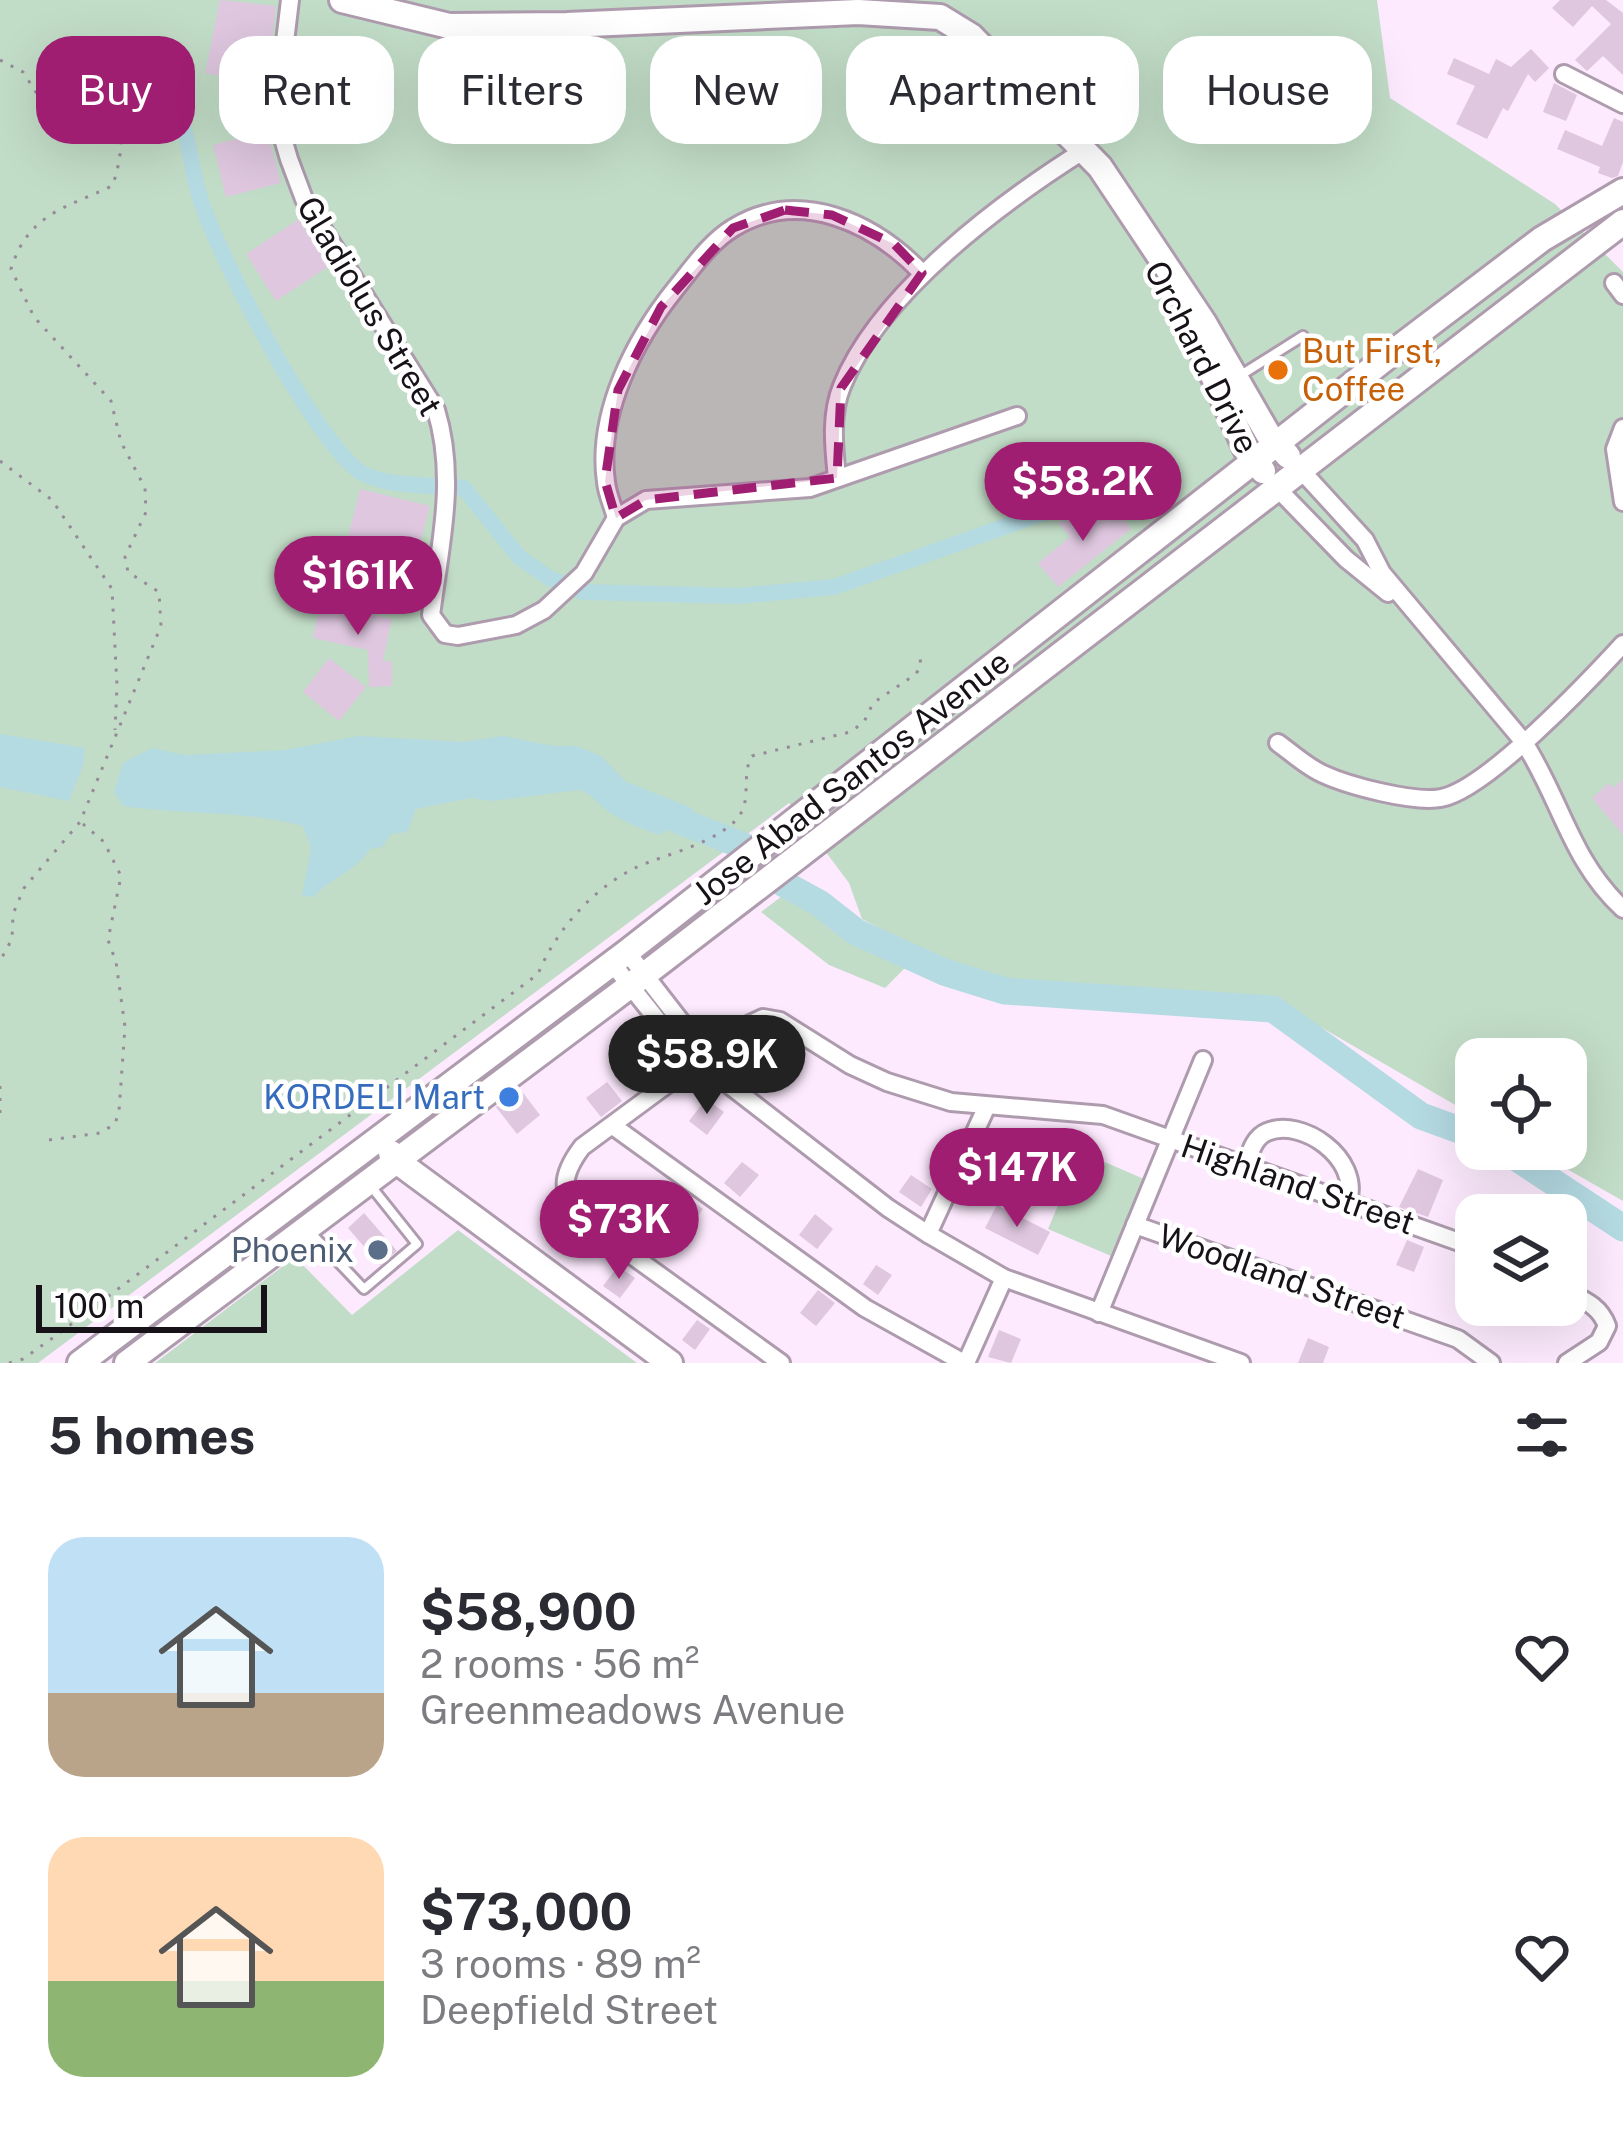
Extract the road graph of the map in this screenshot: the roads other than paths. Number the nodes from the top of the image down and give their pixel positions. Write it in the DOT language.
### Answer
graph roads {
  1 [pos="290,0"];
  2 [pos="342,0"];
  3 [pos="1564,74"];
  4 [pos="1623,104"];
  5 [pos="1093,158"];
  6 [pos="1623,191"];
  7 [pos="1623,222"];
  8 [pos="922,273"];
  9 [pos="1304,336"];
  10 [pos="1235,379"];
  11 [pos="1017,416"];
  12 [pos="1623,428"];
  13 [pos="1277,444"];
  14 [pos="1255,462"];
  15 [pos="1300,469"];
  16 [pos="837,478"];
  17 [pos="1277,488"];
  18 [pos="1623,502"];
  19 [pos="616,518"];
  20 [pos="1428,630"];
  21 [pos="1623,644"];
  22 [pos="1523,741"];
  23 [pos="1278,742"];
  24 [pos="1623,909"];
  25 [pos="620,957"];
  26 [pos="638,980"];
  27 [pos="696,1054"];
  28 [pos="1203,1060"];
  29 [pos="986,1108"];
  30 [pos="614,1126"];
  31 [pos="378,1136"];
  32 [pos="1171,1139"];
  33 [pos="398,1162"];
  34 [pos="1246,1165"];
  35 [pos="369,1184"];
  36 [pos="1348,1201"];
  37 [pos="1135,1225"];
  38 [pos="308,1230"];
  39 [pos="928,1234"];
  40 [pos="1455,1240"];
  41 [pos="1004,1278"];
  42 [pos="1587,1302"];
  43 [pos="1099,1312"];
  44 [pos="80,1363"];
  45 [pos="128,1363"];
  46 [pos="670,1363"];
  47 [pos="782,1363"];
  48 [pos="965,1363"];
  49 [pos="1241,1363"];
  50 [pos="1491,1363"];
  51 [pos="1567,1363"];
  1 -- 19 [label="street, Gladiolus Street"];
  2 -- 5 [label="main road, Orchard Drive"];
  3 -- 4 [label="street"];
  5 -- 8 [label="street"];
  5 -- 10 [label="main road, Orchard Drive"];
  5 -- 14 [label="main road, Orchard Drive"];
  6 -- 13 [label="main road, Jose Abad Santos Avenue"];
  7 -- 15 [label="main road, Jose Abad Santos Avenue"];
  8 -- 16 [label="street"];
  8 -- 19 [label="street"];
  9 -- 10 [label="lane"];
  10 -- 13 [label="main road, Orchard Drive"];
  11 -- 16 [label="street"];
  12 -- 18 [label="street"];
  13 -- 14 [label="main road, Jose Abad Santos Avenue"];
  13 -- 15 [label="main road, Orchard Drive"];
  14 -- 17 [label="main road, Orchard Drive"];
  14 -- 25 [label="main road, Jose Abad Santos Avenue"];
  15 -- 17 [label="main road, Jose Abad Santos Avenue"];
  15 -- 20 [label="street, Orchard Drive"];
  16 -- 19 [label="street"];
  17 -- 20 [label="street, Orchard Drive"];
  17 -- 26 [label="main road, Jose Abad Santos Avenue"];
  20 -- 22 [label="street, Orchard Drive"];
  21 -- 22 [label="street"];
  22 -- 23 [label="street"];
  22 -- 24 [label="street, Orchard Drive"];
  25 -- 26 [label="street"];
  25 -- 31 [label="main road, Jose Abad Santos Avenue"];
  26 -- 27 [label="street"];
  26 -- 33 [label="main road, Jose Abad Santos Avenue"];
  27 -- 29 [label="street, Highland Street"];
  27 -- 30 [label="street"];
  27 -- 39 [label="street"];
  28 -- 32 [label="street"];
  29 -- 32 [label="street, Highland Street"];
  29 -- 39 [label="street"];
  30 -- 47 [label="street"];
  30 -- 48 [label="street"];
  31 -- 33 [label="main road"];
  31 -- 44 [label="main road, Jose Abad Santos Avenue"];
  32 -- 34 [label="street, Highland Street"];
  32 -- 37 [label="street"];
  33 -- 35 [label="main road, Jose Abad Santos Avenue"];
  33 -- 46 [label="main road"];
  34 -- 36 [label="street, Highland Street"];
  34 -- 36 [label="street"];
  35 -- 38 [label="main road, Jose Abad Santos Avenue"];
  35 -- 38 [label="lane"];
  36 -- 40 [label="street, Highland Street"];
  37 -- 43 [label="street"];
  37 -- 50 [label="street, Woodland Street"];
  38 -- 45 [label="main road, Jose Abad Santos Avenue"];
  39 -- 41 [label="street"];
  41 -- 43 [label="street"];
  41 -- 48 [label="street"];
  42 -- 51 [label="street"];
  43 -- 49 [label="street"];
}
